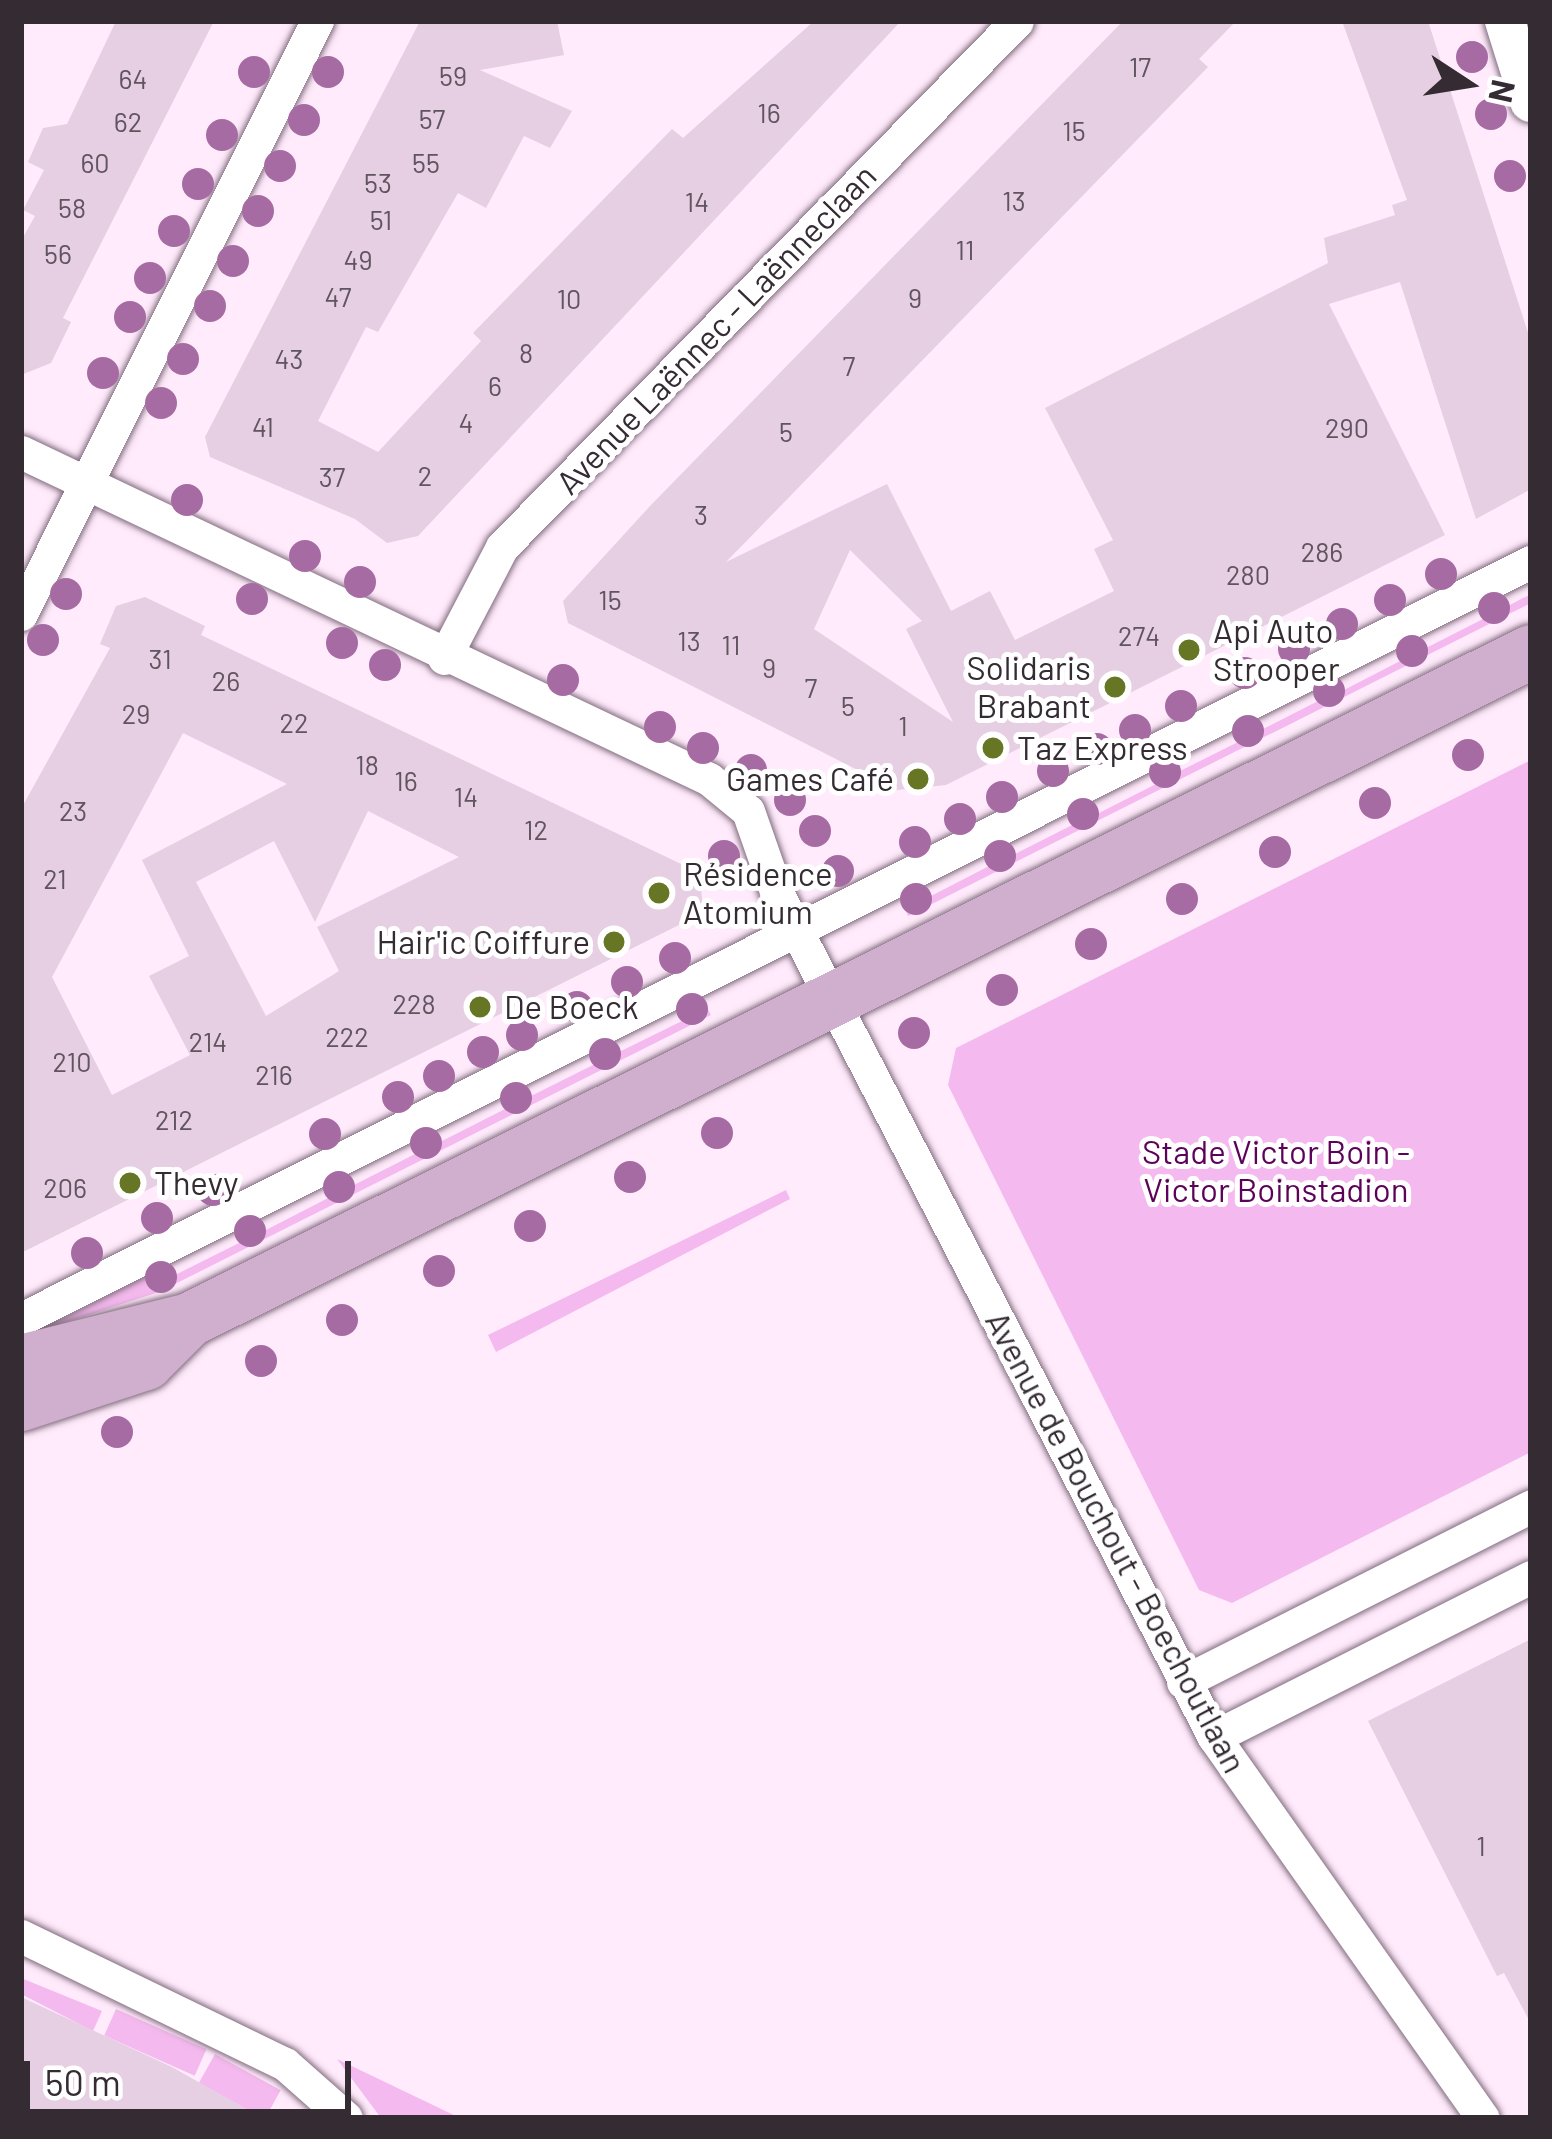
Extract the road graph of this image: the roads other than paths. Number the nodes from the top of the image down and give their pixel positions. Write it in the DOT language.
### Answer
graph roads {
  1 [pos="317,21"];
  2 [pos="1018,21"];
  3 [pos="1506,21"];
  4 [pos="1531,101"];
  5 [pos="21,452"];
  6 [pos="86,484"];
  7 [pos="1531,562"];
  8 [pos="21,614"];
  9 [pos="1531,652"];
  10 [pos="443,658"];
  11 [pos="796,929"];
  12 [pos="833,999"];
  13 [pos="21,1319"];
  14 [pos="189,1320"];
  15 [pos="21,1362"];
  16 [pos="21,1404"];
  17 [pos="1531,1506"];
  18 [pos="1531,1577"];
  19 [pos="1184,1682"];
  20 [pos="1214,1737"];
  21 [pos="21,1936"];
  22 [pos="346,2118"];
  23 [pos="1483,2118"];
  1 -- 6 [label="street"];
  2 -- 10 [label="street, Avenue Laënnec - Laënneclaan"];
  3 -- 4 [label="street"];
  5 -- 6 [label="street, Avenue de Bouchout - Boechoutlaan"];
  6 -- 8 [label="street"];
  6 -- 10 [label="street, Avenue de Bouchout - Boechoutlaan"];
  7 -- 11 [label="street"];
  9 -- 12 [label="main road"];
  10 -- 11 [label="street, Avenue de Bouchout - Boechoutlaan"];
  11 -- 12 [label="street, Avenue de Bouchout - Boechoutlaan"];
  11 -- 13 [label="street"];
  12 -- 14 [label="main road"];
  12 -- 19 [label="street, Avenue de Bouchout - Boechoutlaan"];
  14 -- 15 [label="main road"];
  14 -- 16 [label="main road"];
  17 -- 19 [label="street"];
  18 -- 20 [label="street"];
  19 -- 20 [label="street, Avenue de Bouchout - Boechoutlaan"];
  20 -- 23 [label="street, Avenue de Bouchout - Boechoutlaan"];
  21 -- 22 [label="street"];
}
